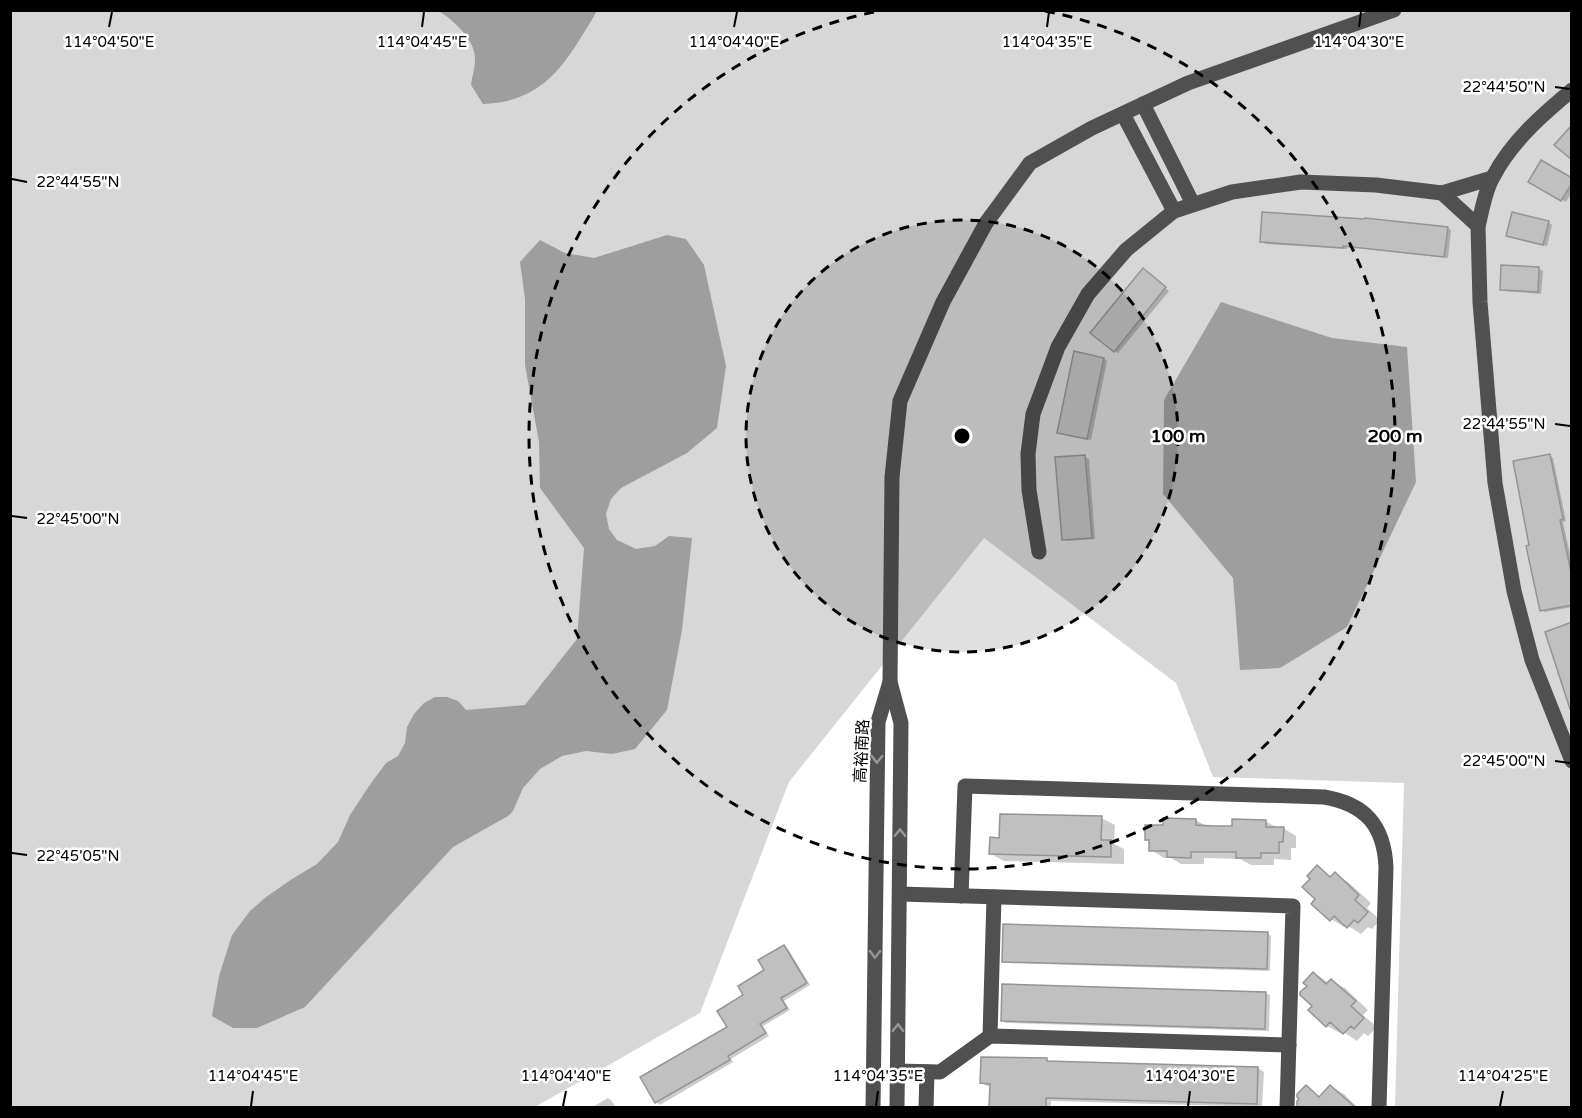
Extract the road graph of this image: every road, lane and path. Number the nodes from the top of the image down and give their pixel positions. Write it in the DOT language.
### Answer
graph roads {
  1 [pos="1394,10"];
  2 [pos="1572,90"];
  3 [pos="1143,104"];
  4 [pos="1123,114"];
  5 [pos="1491,178"];
  6 [pos="1442,193"];
  7 [pos="1193,204"];
  8 [pos="1174,211"];
  9 [pos="1478,226"];
  10 [pos="1039,552"];
  11 [pos="890,682"];
  12 [pos="1572,761"];
  13 [pos="900,894"];
  14 [pos="961,896"];
  15 [pos="994,897"];
  16 [pos="990,1036"];
  17 [pos="1289,1045"];
  18 [pos="897,1071"];
  19 [pos="927,1072"];
  20 [pos="873,1107"];
  21 [pos="897,1107"];
  22 [pos="926,1107"];
  23 [pos="1287,1107"];
  24 [pos="1379,1107"];
  1 -- 3 [label="street"];
  2 -- 5 [label="street"];
  3 -- 4 [label="street"];
  3 -- 7 [label="street"];
  4 -- 8 [label="street"];
  4 -- 11 [label="street"];
  5 -- 6 [label="street"];
  5 -- 9 [label="street"];
  6 -- 7 [label="street"];
  6 -- 9 [label="street"];
  7 -- 8 [label="street"];
  8 -- 10 [label="street"];
  9 -- 12 [label="street"];
  13 -- 11 [label="street, one-way"];
  11 -- 20 [label="street, 高裕南路, one-way"];
  13 -- 14 [label="street"];
  18 -- 13 [label="street, one-way"];
  14 -- 15 [label="street"];
  14 -- 24 [label="street"];
  15 -- 16 [label="street"];
  15 -- 17 [label="street"];
  16 -- 17 [label="street"];
  16 -- 19 [label="street"];
  17 -- 23 [label="street"];
  18 -- 19 [label="street"];
  18 -- 21 [label="street"];
  19 -- 22 [label="street"];
}
